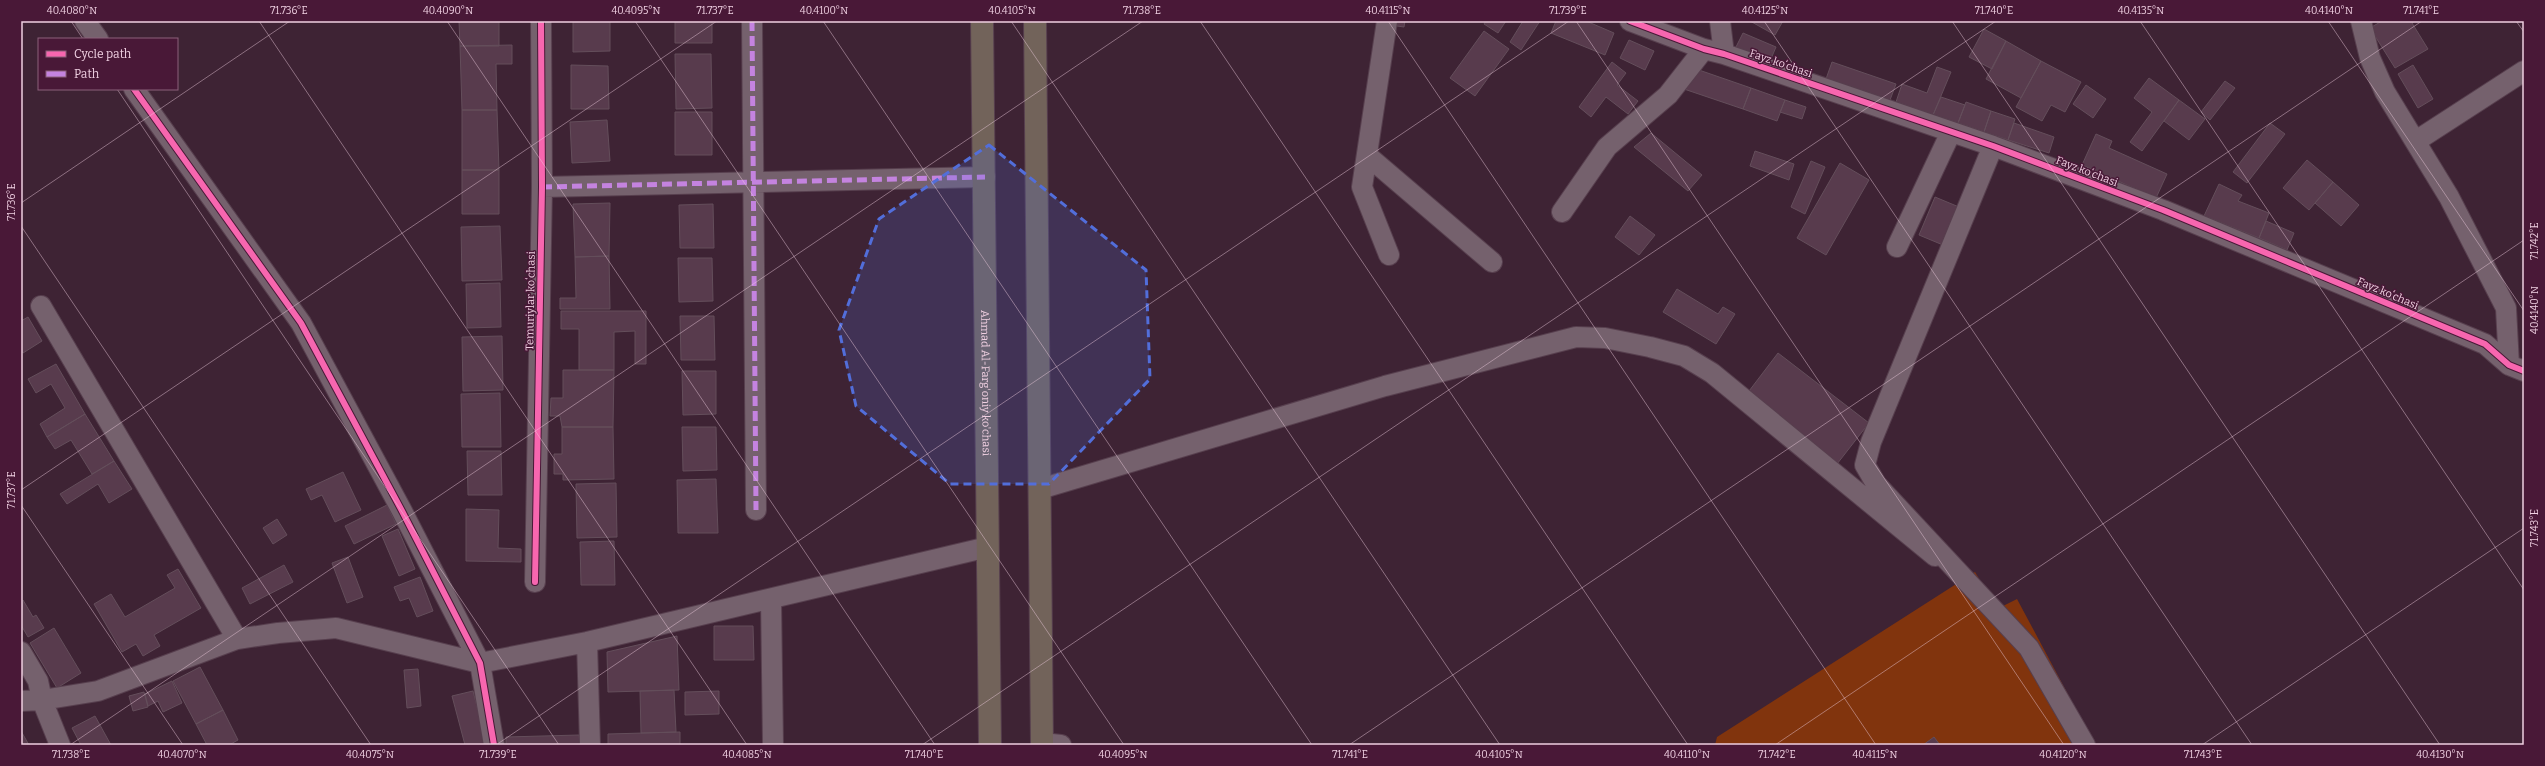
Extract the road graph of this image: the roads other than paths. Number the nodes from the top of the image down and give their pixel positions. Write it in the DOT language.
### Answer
graph roads {
  1 [pos="85,21"];
  2 [pos="541,21"];
  3 [pos="752,21"];
  4 [pos="982,21"];
  5 [pos="1035,21"];
  6 [pos="1387,21"];
  7 [pos="1630,21"];
  8 [pos="1720,21"];
  9 [pos="2361,21"];
  10 [pos="97,38"];
  11 [pos="1704,49"];
  12 [pos="1724,54"];
  13 [pos="2524,71"];
  14 [pos="135,90"];
  15 [pos="1951,132"];
  16 [pos="2416,141"];
  17 [pos="1994,146"];
  18 [pos="1368,157"];
  19 [pos="985,177"];
  20 [pos="753,184"];
  21 [pos="542,187"];
  22 [pos="1562,212"];
  23 [pos="1897,247"];
  24 [pos="1390,254"];
  25 [pos="1492,262"];
  26 [pos="41,306"];
  27 [pos="2516,368"];
  28 [pos="1040,489"];
  29 [pos="756,510"];
  30 [pos="988,547"];
  31 [pos="1935,556"];
  32 [pos="534,582"];
  33 [pos="771,600"];
  34 [pos="237,639"];
  35 [pos="587,642"];
  36 [pos="21,652"];
  37 [pos="480,663"];
  38 [pos="42,700"];
  39 [pos="21,701"];
  40 [pos="1048,744"];
  41 [pos="60,745"];
  42 [pos="494,745"];
  43 [pos="590,745"];
  44 [pos="773,745"];
  45 [pos="990,745"];
  46 [pos="2085,745"];
  1 -- 10 [label="street"];
  2 -- 21 [label="street, Temuriylar koʻchasi"];
  3 -- 20 [label="street"];
  4 -- 19 [label="highway, Ahmad Al-Farg'oniy ko'chasi"];
  5 -- 28 [label="highway"];
  6 -- 18 [label="street"];
  7 -- 11 [label="street, Fayz koʻchasi"];
  8 -- 12 [label="street"];
  9 -- 16 [label="street, Fayz koʻchasi"];
  11 -- 12 [label="street, Fayz koʻchasi"];
  11 -- 22 [label="street"];
  12 -- 15 [label="street, Fayz koʻchasi"];
  13 -- 16 [label="street"];
  14 -- 37 [label="street"];
  15 -- 17 [label="street, Fayz koʻchasi"];
  15 -- 23 [label="street"];
  16 -- 27 [label="street, Fayz koʻchasi"];
  17 -- 27 [label="street, Fayz koʻchasi"];
  17 -- 46 [label="street"];
  18 -- 24 [label="street"];
  18 -- 25 [label="street"];
  19 -- 20 [label="street"];
  19 -- 30 [label="highway, Ahmad Al-Farg'oniy ko'chasi"];
  20 -- 21 [label="street"];
  20 -- 29 [label="street"];
  21 -- 32 [label="street, Temuriylar koʻchasi"];
  26 -- 34 [label="street"];
  28 -- 31 [label="street"];
  28 -- 40 [label="highway"];
  30 -- 33 [label="street"];
  30 -- 45 [label="highway, Ahmad Al-Farg'oniy ko'chasi"];
  33 -- 35 [label="street"];
  33 -- 44 [label="street"];
  34 -- 37 [label="street"];
  34 -- 38 [label="street"];
  35 -- 37 [label="street"];
  35 -- 43 [label="street"];
  36 -- 38 [label="street"];
  37 -- 42 [label="street"];
  38 -- 39 [label="street"];
  38 -- 41 [label="street"];
}
